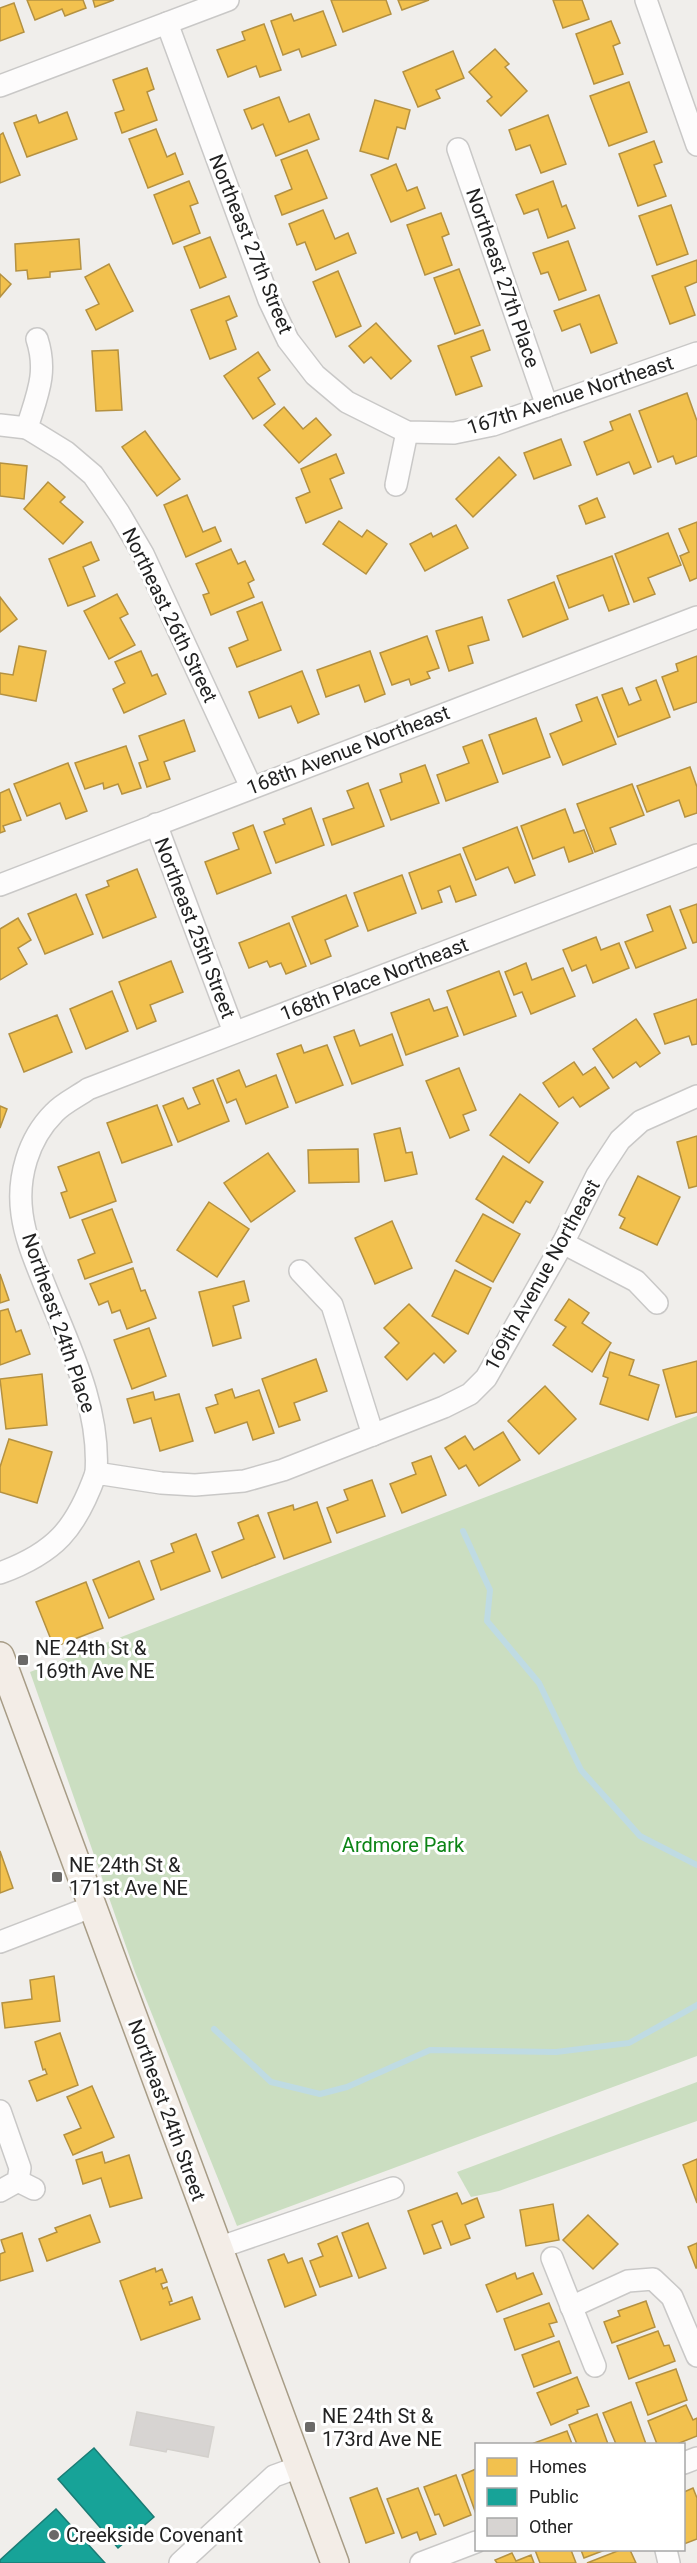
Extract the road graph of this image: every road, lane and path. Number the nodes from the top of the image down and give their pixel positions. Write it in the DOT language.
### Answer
graph roads {
  1 [pos="228,0"];
  2 [pos="646,0"];
  3 [pos="167,23"];
  4 [pos="0,86"];
  5 [pos="697,145"];
  6 [pos="458,149"];
  7 [pos="37,339"];
  8 [pos="697,353"];
  9 [pos="547,406"];
  10 [pos="0,425"];
  11 [pos="27,428"];
  12 [pos="407,432"];
  13 [pos="396,485"];
  14 [pos="697,617"];
  15 [pos="251,787"];
  16 [pos="156,824"];
  17 [pos="697,855"];
  18 [pos="0,885"];
  19 [pos="234,1032"];
  20 [pos="697,1096"];
  21 [pos="55,1111"];
  22 [pos="563,1243"];
  23 [pos="300,1271"];
  24 [pos="657,1303"];
  25 [pos="373,1435"];
  26 [pos="96,1473"];
  27 [pos="0,1573"];
  28 [pos="0,1656"];
  29 [pos="91,1907"];
  30 [pos="0,1942"];
  31 [pos="0,2111"];
  32 [pos="17,2187"];
  33 [pos="393,2188"];
  34 [pos="218,2248"];
  35 [pos="552,2258"];
  36 [pos="571,2307"];
  37 [pos="697,2356"];
  38 [pos="595,2366"];
  39 [pos="299,2467"];
  40 [pos="475,2543"];
  41 [pos="180,2563"];
  42 [pos="336,2563"];
  43 [pos="421,2563"];
  1 -- 3 [label="street"];
  2 -- 5 [label="street"];
  3 -- 4 [label="street"];
  3 -- 12 [label="street, Northeast 27th Street"];
  6 -- 9 [label="street, Northeast 27th Place"];
  7 -- 11 [label="street"];
  8 -- 9 [label="street, 167th Avenue Northeast"];
  9 -- 12 [label="street, 167th Avenue Northeast"];
  10 -- 11 [label="street"];
  11 -- 15 [label="street, Northeast 26th Street"];
  12 -- 13 [label="street"];
  14 -- 15 [label="street, 168th Avenue Northeast"];
  15 -- 16 [label="street, 168th Avenue Northeast"];
  16 -- 18 [label="street, 168th Avenue Northeast"];
  16 -- 19 [label="street, Northeast 25th Street"];
  17 -- 19 [label="street, 168th Place Northeast"];
  19 -- 21 [label="street, 168th Place Northeast"];
  20 -- 22 [label="street, 169th Avenue Northeast"];
  21 -- 26 [label="street, Northeast 24th Place"];
  22 -- 24 [label="street"];
  22 -- 25 [label="street, 169th Avenue Northeast"];
  23 -- 25 [label="street"];
  25 -- 26 [label="street, 169th Avenue Northeast"];
  26 -- 27 [label="street"];
  28 -- 29 [label="main road, Northeast 24th Street"];
  29 -- 30 [label="street"];
  29 -- 34 [label="main road, Northeast 24th Street"];
  31 -- 32 [label="street"];
  33 -- 34 [label="street"];
  34 -- 39 [label="main road, Northeast 24th Street"];
  35 -- 36 [label="street"];
  36 -- 37 [label="street"];
  36 -- 38 [label="street"];
  39 -- 41 [label="street"];
  39 -- 42 [label="main road, Northeast 24th Street"];
  40 -- 43 [label="street"];
}
